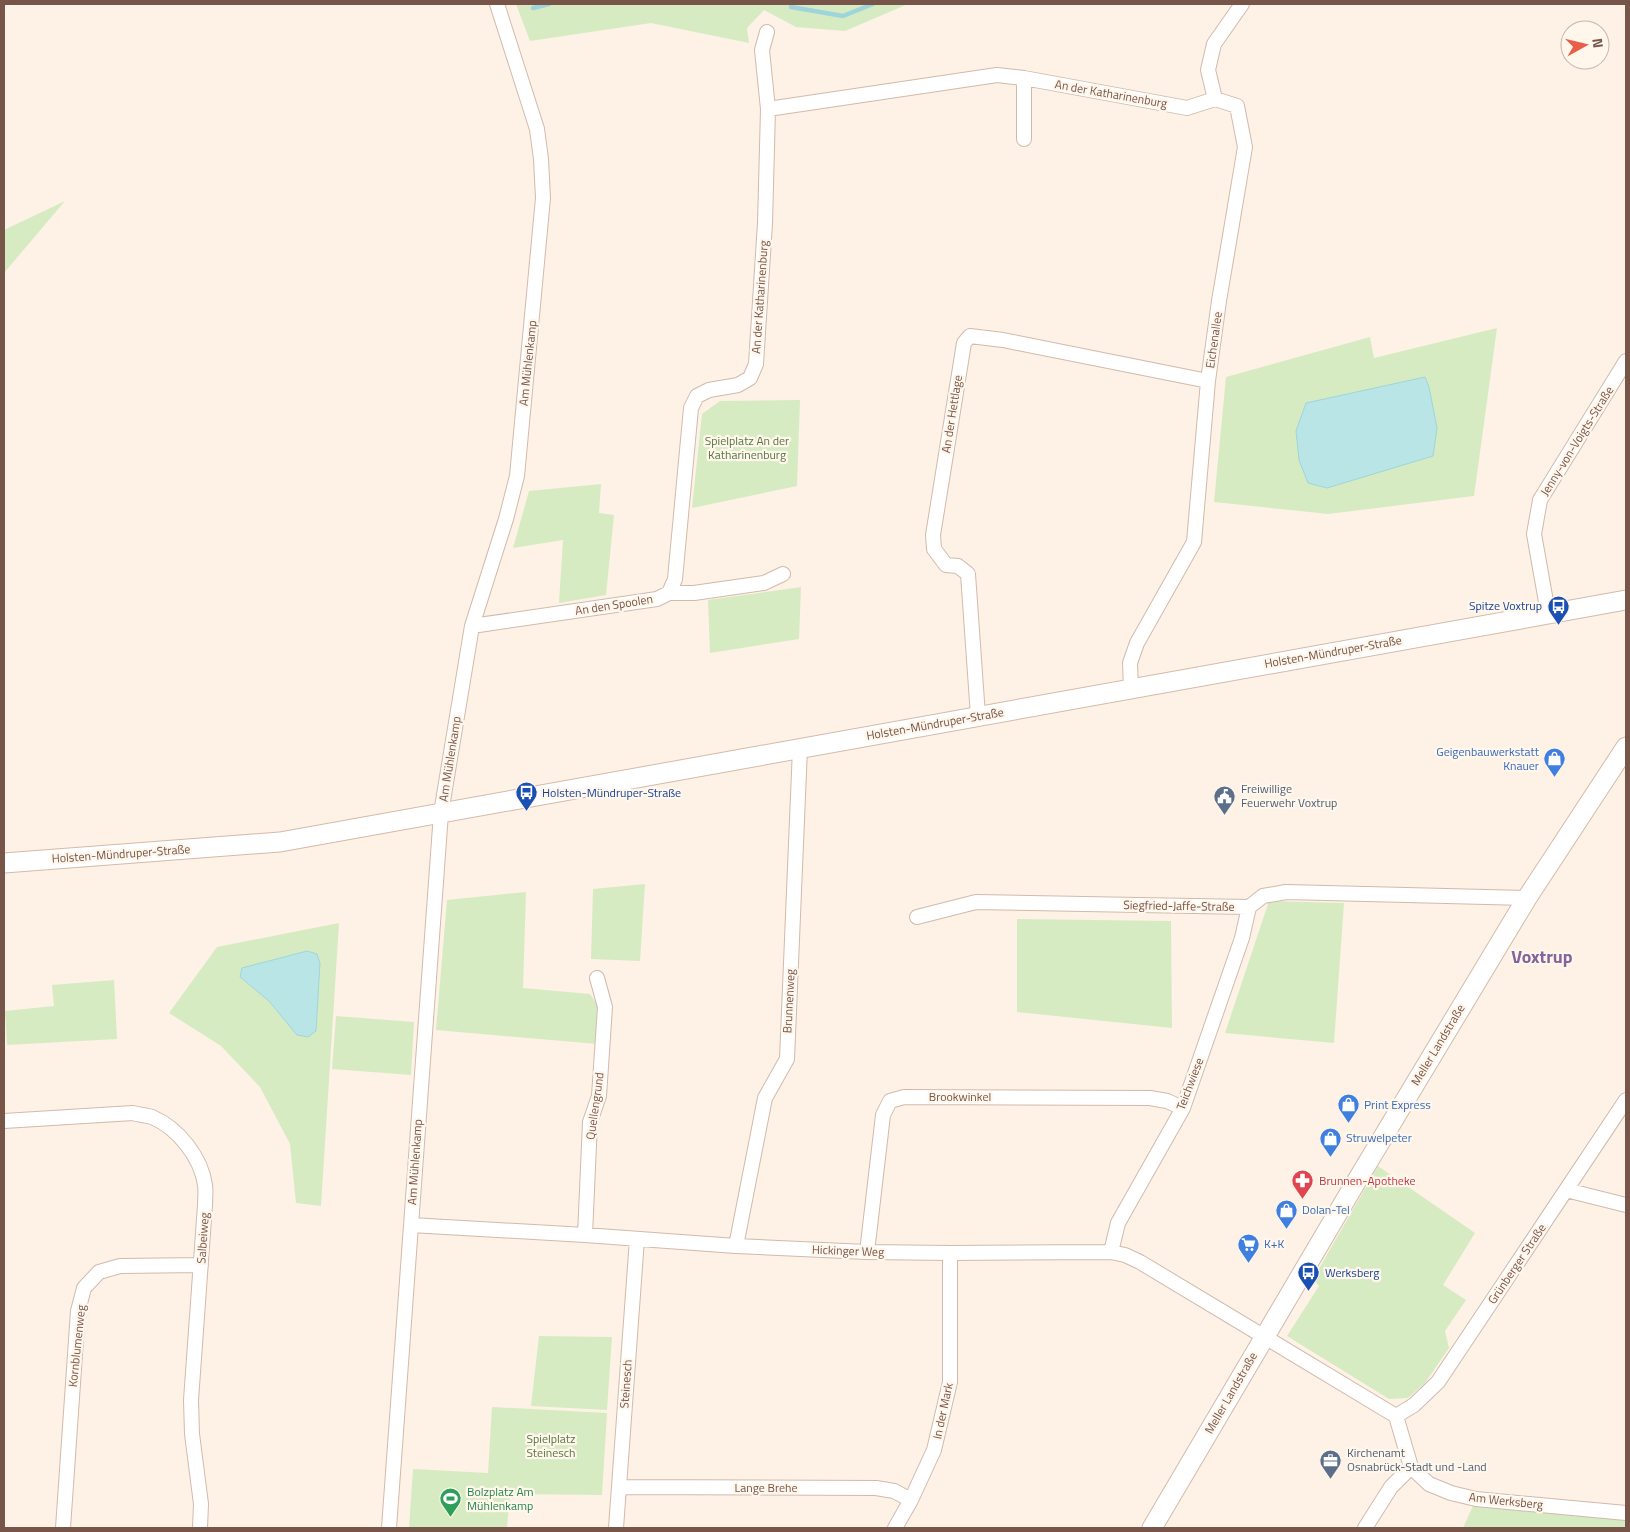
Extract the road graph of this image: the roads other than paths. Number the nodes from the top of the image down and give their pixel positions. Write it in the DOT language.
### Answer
graph roads {
  1 [pos="497,4"];
  2 [pos="1242,4"];
  3 [pos="768,32"];
  4 [pos="1024,78"];
  5 [pos="1215,99"];
  6 [pos="768,109"];
  7 [pos="1024,139"];
  8 [pos="1626,361"];
  9 [pos="1208,381"];
  10 [pos="783,574"];
  11 [pos="669,593"];
  12 [pos="1626,600"];
  13 [pos="1548,613"];
  14 [pos="472,626"];
  15 [pos="1131,688"];
  16 [pos="978,716"];
  17 [pos="1626,747"];
  18 [pos="800,748"];
  19 [pos="441,814"];
  20 [pos="4,863"];
  21 [pos="1527,898"];
  22 [pos="1249,907"];
  23 [pos="917,917"];
  24 [pos="597,978"];
  25 [pos="1626,1100"];
  26 [pos="1183,1108"];
  27 [pos="4,1120"];
  28 [pos="1566,1190"];
  29 [pos="1626,1204"];
  30 [pos="411,1225"];
  31 [pos="585,1235"];
  32 [pos="637,1239"];
  33 [pos="736,1246"];
  34 [pos="867,1252"];
  35 [pos="1111,1252"];
  36 [pos="950,1253"];
  37 [pos="201,1265"];
  38 [pos="1265,1336"];
  39 [pos="1396,1416"];
  40 [pos="1411,1467"];
  41 [pos="619,1487"];
  42 [pos="911,1500"];
  43 [pos="1626,1513"];
  44 [pos="63,1528"];
  45 [pos="200,1528"];
  46 [pos="389,1528"];
  47 [pos="616,1528"];
  48 [pos="895,1528"];
  49 [pos="1152,1528"];
  50 [pos="1365,1528"];
  1 -- 14 [label="street, Am Mühlenkamp"];
  2 -- 5 [label="street"];
  3 -- 6 [label="street, An der Katharinenburg"];
  4 -- 5 [label="street, An der Katharinenburg"];
  4 -- 6 [label="street, An der Katharinenburg"];
  4 -- 7 [label="street"];
  5 -- 9 [label="street, Eichenallee"];
  6 -- 11 [label="street, An der Katharinenburg"];
  8 -- 13 [label="street, Jenny-von-Voigts-Straße"];
  9 -- 15 [label="street, Eichenallee"];
  9 -- 16 [label="street, An der Hettlage"];
  10 -- 11 [label="street, An den Spoolen"];
  11 -- 14 [label="street, An den Spoolen"];
  12 -- 13 [label="street, Holsten-Mündruper-Straße"];
  13 -- 15 [label="street, Holsten-Mündruper-Straße"];
  14 -- 19 [label="street, Am Mühlenkamp"];
  15 -- 16 [label="street, Holsten-Mündruper-Straße"];
  16 -- 18 [label="street, Holsten-Mündruper-Straße"];
  17 -- 21 [label="street, Meller Landstraße"];
  18 -- 19 [label="street, Holsten-Mündruper-Straße"];
  18 -- 33 [label="street, Brunnenweg"];
  19 -- 20 [label="street, Holsten-Mündruper-Straße"];
  19 -- 30 [label="street, Am Mühlenkamp"];
  21 -- 22 [label="street, Siegfried-Jaffe-Straße"];
  21 -- 38 [label="street, Meller Landstraße"];
  22 -- 23 [label="street, Siegfried-Jaffe-Straße"];
  22 -- 26 [label="street, Teichwiese"];
  24 -- 31 [label="street, Quellengrund"];
  25 -- 28 [label="street, Grünberger Straße"];
  26 -- 34 [label="street, Brookwinkel"];
  26 -- 35 [label="street, Teichwiese"];
  27 -- 37 [label="street, Salbeiweg"];
  28 -- 29 [label="street"];
  28 -- 39 [label="street, Grünberger Straße"];
  30 -- 31 [label="street, Hickinger Weg"];
  30 -- 46 [label="street, Am Mühlenkamp"];
  31 -- 32 [label="street, Hickinger Weg"];
  32 -- 33 [label="street, Hickinger Weg"];
  32 -- 41 [label="street, Steinesch"];
  33 -- 34 [label="street, Hickinger Weg"];
  34 -- 36 [label="street, Hickinger Weg"];
  35 -- 36 [label="street, Hickinger Weg"];
  35 -- 38 [label="street, Hickinger Weg"];
  36 -- 42 [label="street, In der Mark"];
  37 -- 44 [label="street, Kornblumenweg"];
  37 -- 45 [label="street, Salbeiweg"];
  38 -- 39 [label="street"];
  38 -- 49 [label="street, Meller Landstraße"];
  39 -- 40 [label="street"];
  40 -- 43 [label="street, Am Werksberg"];
  40 -- 50 [label="street"];
  41 -- 42 [label="street, Lange Brehe"];
  41 -- 47 [label="street, Steinesch"];
  42 -- 48 [label="street, In der Mark"];
}
